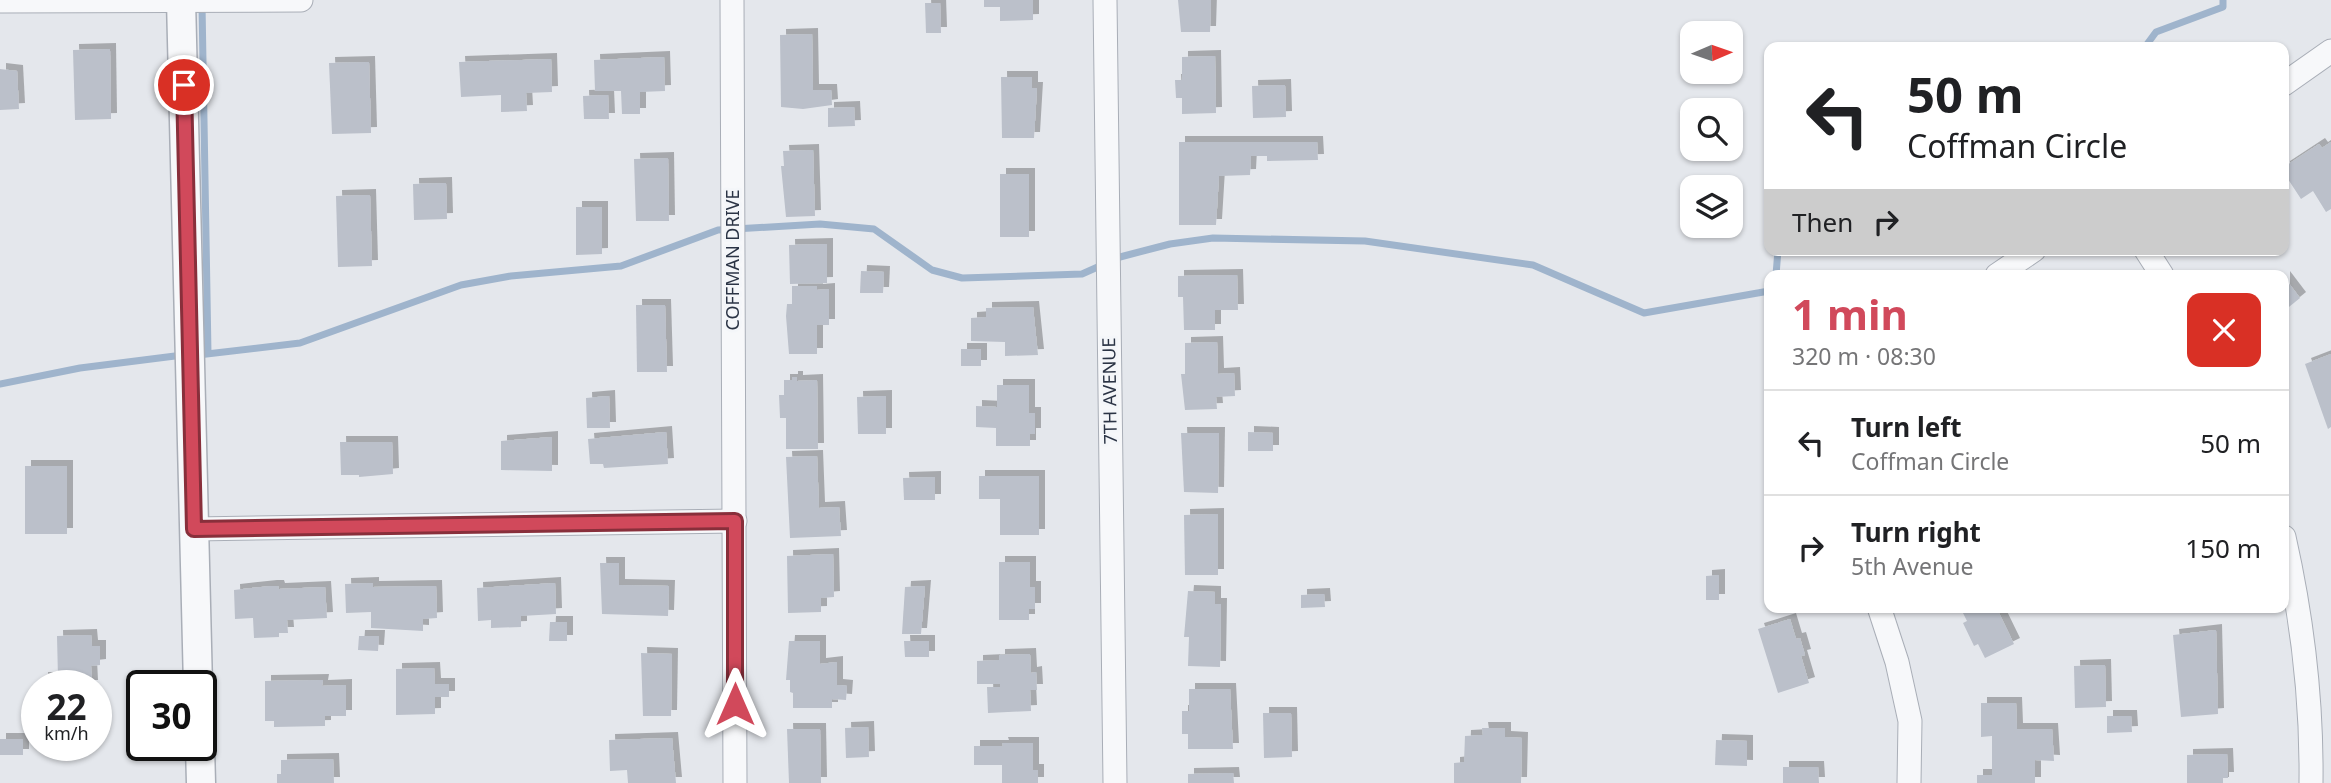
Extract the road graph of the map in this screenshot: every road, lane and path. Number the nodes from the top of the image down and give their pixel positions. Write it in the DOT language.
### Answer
graph roads {
  1 [pos="301,0"];
  2 [pos="732,0"];
  3 [pos="1105,0"];
  4 [pos="0,1"];
  5 [pos="181,1"];
  6 [pos="2331,51"];
  7 [pos="2289,80"];
  8 [pos="2025,256"];
  9 [pos="2004,270"];
  10 [pos="735,521"];
  11 [pos="194,529"];
  12 [pos="2289,566"];
  13 [pos="1881,613"];
  14 [pos="198,670"];
  15 [pos="200,761"];
  16 [pos="201,783"];
  17 [pos="735,783"];
  18 [pos="1115,783"];
  19 [pos="1909,783"];
  20 [pos="2311,783"];
  1 -- 5 [label="street"];
  2 -- 10 [label="street, COFFMAN DRIVE"];
  3 -- 18 [label="street, 7TH AVENUE"];
  4 -- 5 [label="street"];
  5 -- 11 [label="street"];
  6 -- 7 [label="street"];
  8 -- 9 [label="street"];
  10 -- 11 [label="street"];
  10 -- 17 [label="street, COFFMAN DRIVE"];
  11 -- 14 [label="street"];
  12 -- 20 [label="street"];
  13 -- 19 [label="street"];
  15 -- 16 [label="street"];
}
